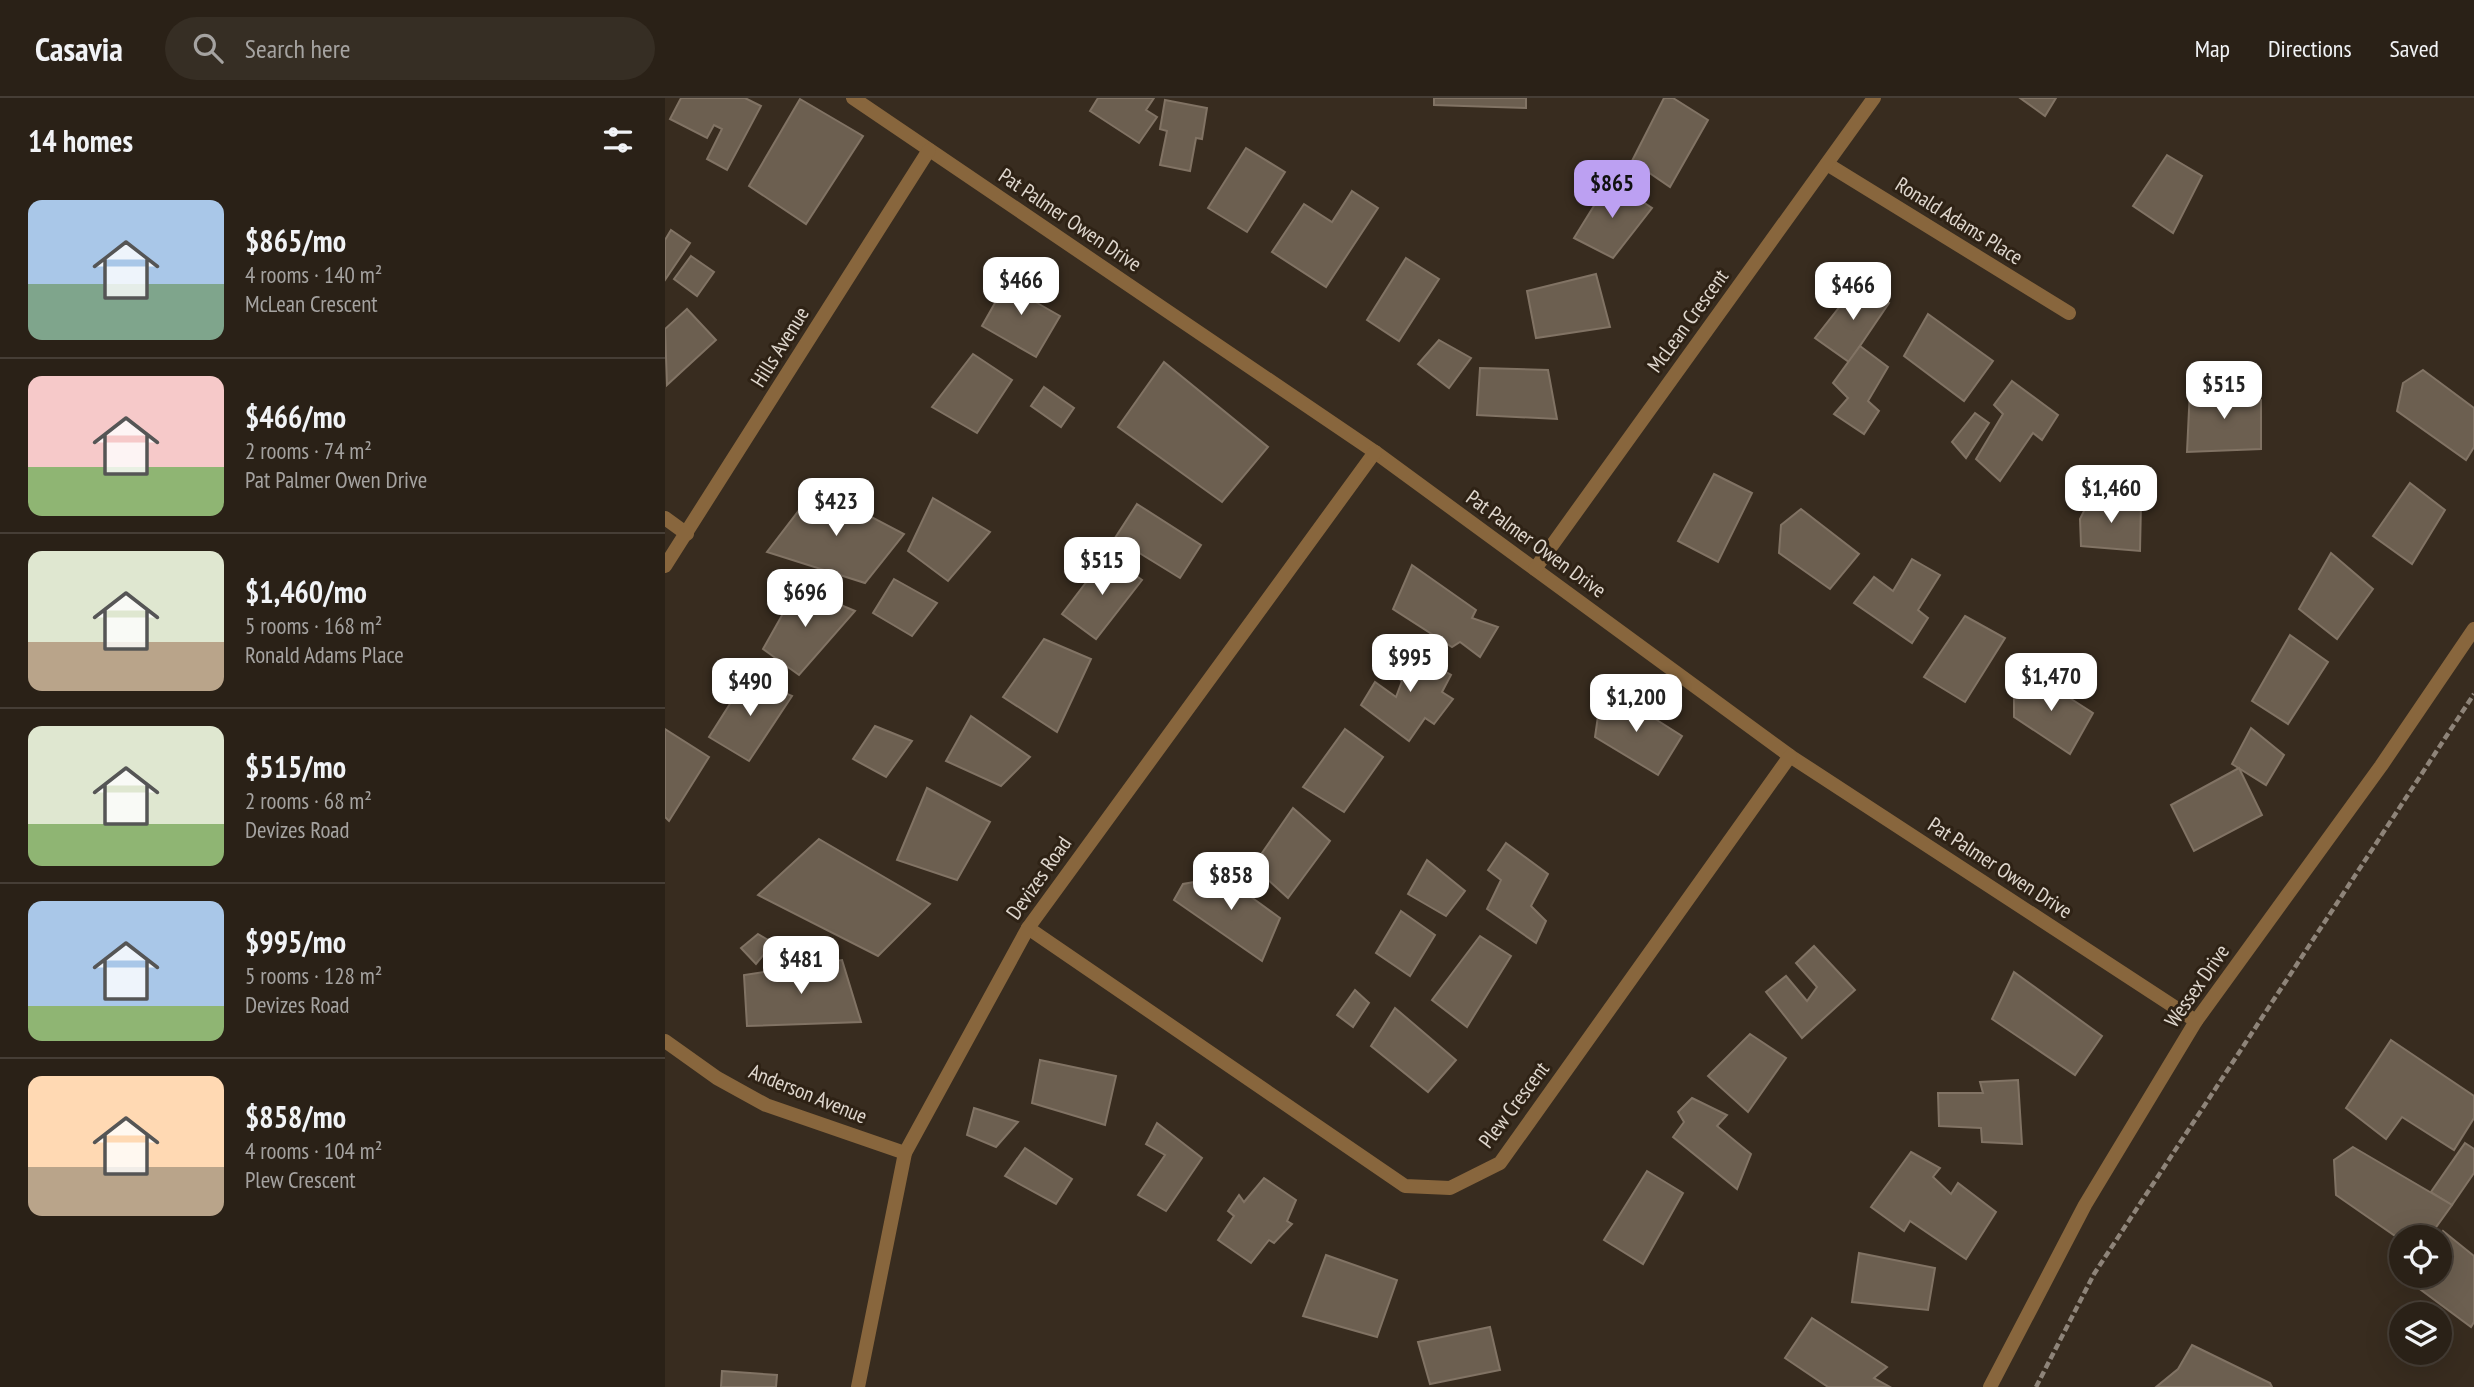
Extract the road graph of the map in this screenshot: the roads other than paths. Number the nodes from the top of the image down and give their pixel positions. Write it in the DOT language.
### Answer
graph roads {
  1 [pos="853,98"];
  2 [pos="1874,98"];
  3 [pos="929,150"];
  4 [pos="1828,164"];
  5 [pos="2069,313"];
  6 [pos="1375,452"];
  7 [pos="665,518"];
  8 [pos="687,534"];
  9 [pos="665,566"];
  10 [pos="1535,569"];
  11 [pos="2474,629"];
  12 [pos="1790,756"];
  13 [pos="1028,928"];
  14 [pos="2196,1021"];
  15 [pos="665,1041"];
  16 [pos="905,1153"];
  17 [pos="858,1387"];
  18 [pos="1990,1387"];
  1 -- 3 [label="street, Pat Palmer Owen Drive"];
  2 -- 4 [label="street, McLean Crescent"];
  3 -- 6 [label="street, Pat Palmer Owen Drive"];
  3 -- 8 [label="street, Hills Avenue"];
  4 -- 5 [label="street, Ronald Adams Place"];
  4 -- 10 [label="street, McLean Crescent"];
  6 -- 10 [label="street, Pat Palmer Owen Drive"];
  6 -- 13 [label="street, Devizes Road"];
  7 -- 8 [label="street"];
  8 -- 9 [label="street, Hills Avenue"];
  10 -- 12 [label="street, Pat Palmer Owen Drive"];
  11 -- 14 [label="street, Wessex Drive"];
  12 -- 13 [label="street, Plew Crescent"];
  12 -- 14 [label="street, Pat Palmer Owen Drive"];
  13 -- 16 [label="street, Devizes Road"];
  14 -- 18 [label="street, Wessex Drive"];
  15 -- 16 [label="street, Anderson Avenue"];
  16 -- 17 [label="street, Devizes Road"];
}
